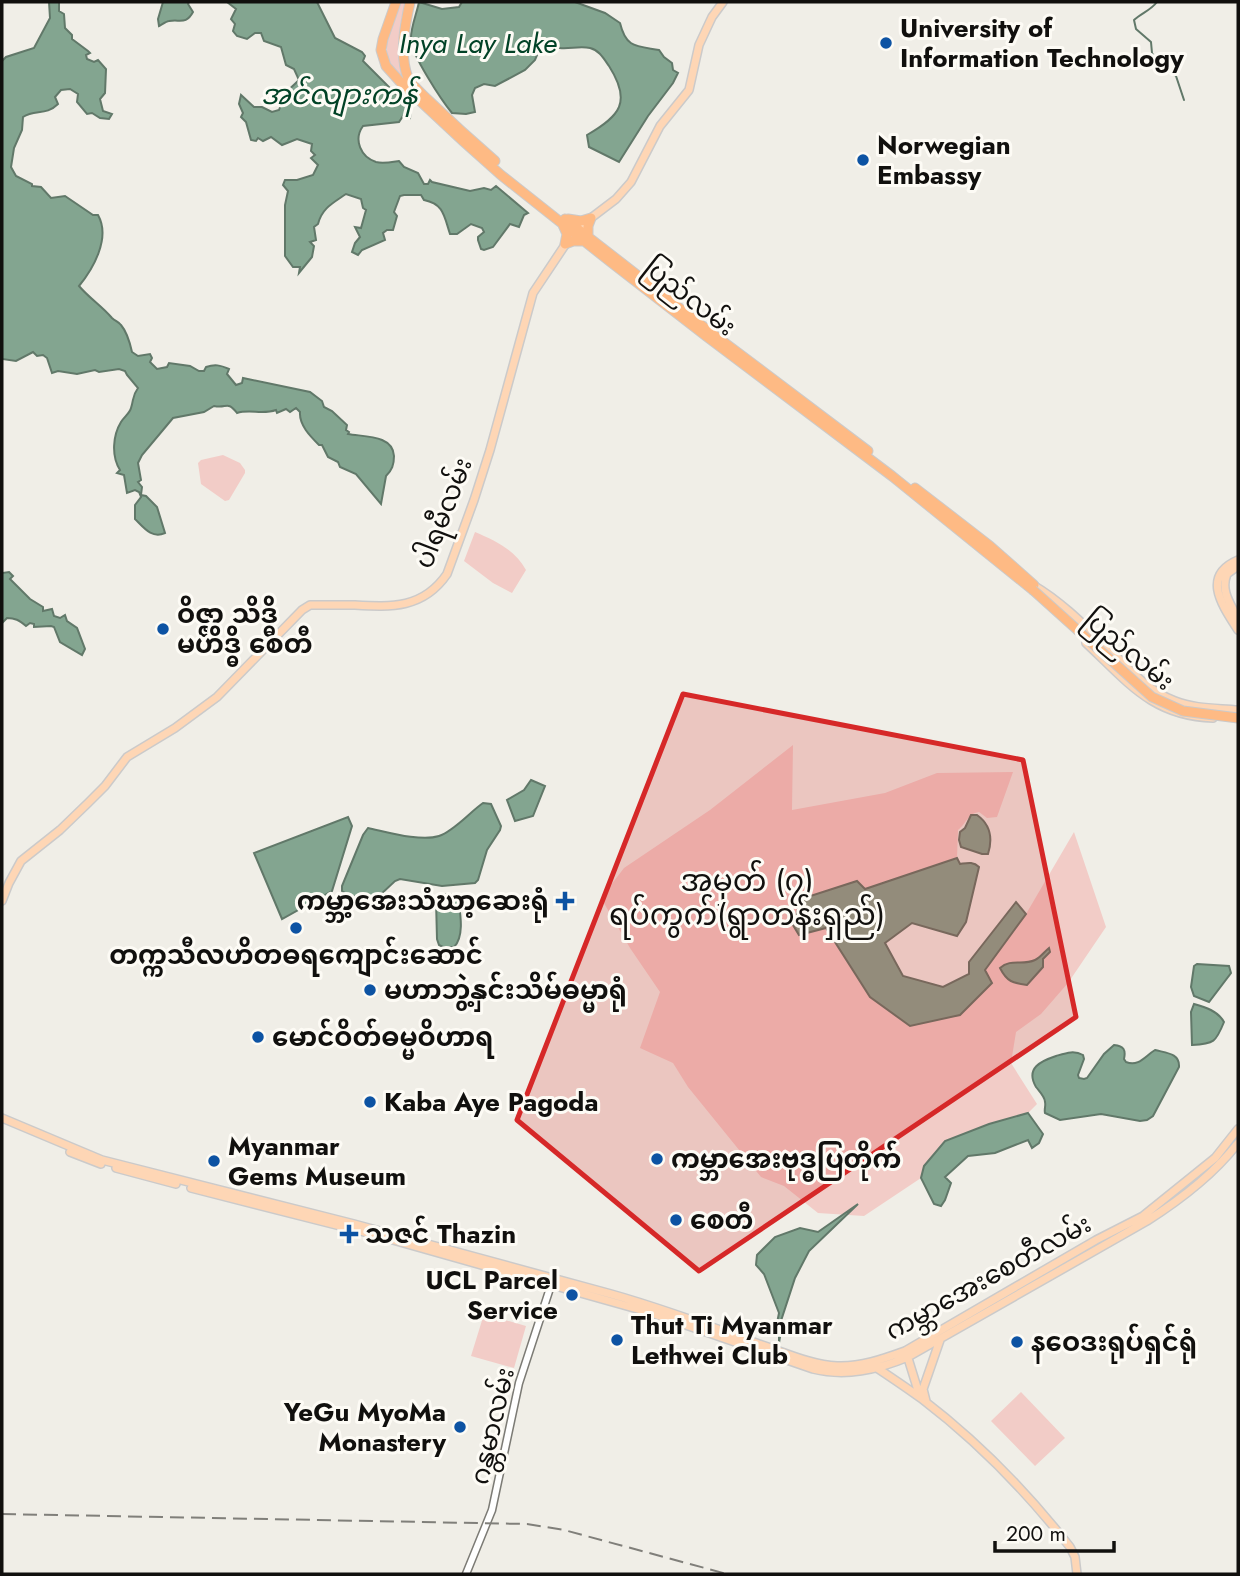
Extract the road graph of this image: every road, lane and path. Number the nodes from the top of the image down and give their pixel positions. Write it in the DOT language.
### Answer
graph roads {
  1 [pos="396,2"];
  2 [pos="410,2"];
  3 [pos="723,2"];
  4 [pos="452,127"];
  5 [pos="590,218"];
  6 [pos="563,220"];
  7 [pos="577,231"];
  8 [pos="587,238"];
  9 [pos="565,244"];
  10 [pos="1238,560"];
  11 [pos="1238,566"];
  12 [pos="1034,588"];
  13 [pos="1238,619"];
  14 [pos="1238,630"];
  15 [pos="1171,699"];
  16 [pos="1160,707"];
  17 [pos="1238,716"];
  18 [pos="2,901"];
  19 [pos="2,1120"];
  20 [pos="1238,1129"];
  21 [pos="1238,1143"];
  22 [pos="1145,1218"];
  23 [pos="552,1282"];
  24 [pos="974,1316"];
  25 [pos="941,1339"];
  26 [pos="906,1354"];
  27 [pos="877,1368"];
  28 [pos="924,1400"];
  29 [pos="466,1574"];
  30 [pos="1077,1574"];
  1 -- 4 [label="highway, ပြည်လမ်း"];
  2 -- 4 [label="highway, ပြည်လမ်း"];
  3 -- 5 [label="main road, ပါရမီလမ်း"];
  4 -- 6 [label="highway, ပြည်လမ်း"];
  5 -- 6 [label="highway"];
  5 -- 7 [label="main road, ပါရမီလမ်း"];
  5 -- 8 [label="highway"];
  6 -- 7 [label="highway, ပြည်လမ်း"];
  6 -- 9 [label="highway"];
  7 -- 8 [label="highway, ပြည်လမ်း"];
  7 -- 9 [label="main road, ပါရမီလမ်း"];
  8 -- 9 [label="highway"];
  8 -- 12 [label="highway, ပြည်လမ်း"];
  9 -- 18 [label="main road, ပါရမီလမ်း"];
  10 -- 14 [label="main road"];
  11 -- 13 [label="main road"];
  12 -- 15 [label="main road, ပြည်လမ်း"];
  12 -- 16 [label="main road, ပြည်လမ်း"];
  12 -- 17 [label="highway, ပြည်လမ်း, bridge"];
  15 -- 16 [label="main road"];
  15 -- 17 [label="main road, ပြည်လမ်း"];
  16 -- 17 [label="main road, ပြည်လမ်း"];
  19 -- 23 [label="main road, ကမ္ဘာအေးစေတီလမ်း"];
  20 -- 22 [label="main road, ကမ္ဘာအေးစေတီလမ်း"];
  21 -- 22 [label="main road, ကမ္ဘာအေးစေတီလမ်း"];
  22 -- 24 [label="main road, ကမ္ဘာအေးစေတီလမ်း"];
  23 -- 26 [label="main road, ကမ္ဘာအေးစေတီလမ်း"];
  23 -- 27 [label="main road, ကမ္ဘာအေးစေတီလမ်း"];
  23 -- 29 [label="main road, ဂန္တမာလမ်း"];
  24 -- 25 [label="main road, ကမ္ဘာအေးစေတီလမ်း"];
  24 -- 26 [label="main road, ကမ္ဘာအေးစေတီလမ်း"];
  25 -- 26 [label="main road, ကမ္ဘာအေးစေတီလမ်း"];
  25 -- 28 [label="main road"];
  26 -- 27 [label="main road, ကမ္ဘာအေးစေတီလမ်း"];
  26 -- 28 [label="main road"];
  27 -- 28 [label="main road"];
  28 -- 30 [label="main road"];
}
